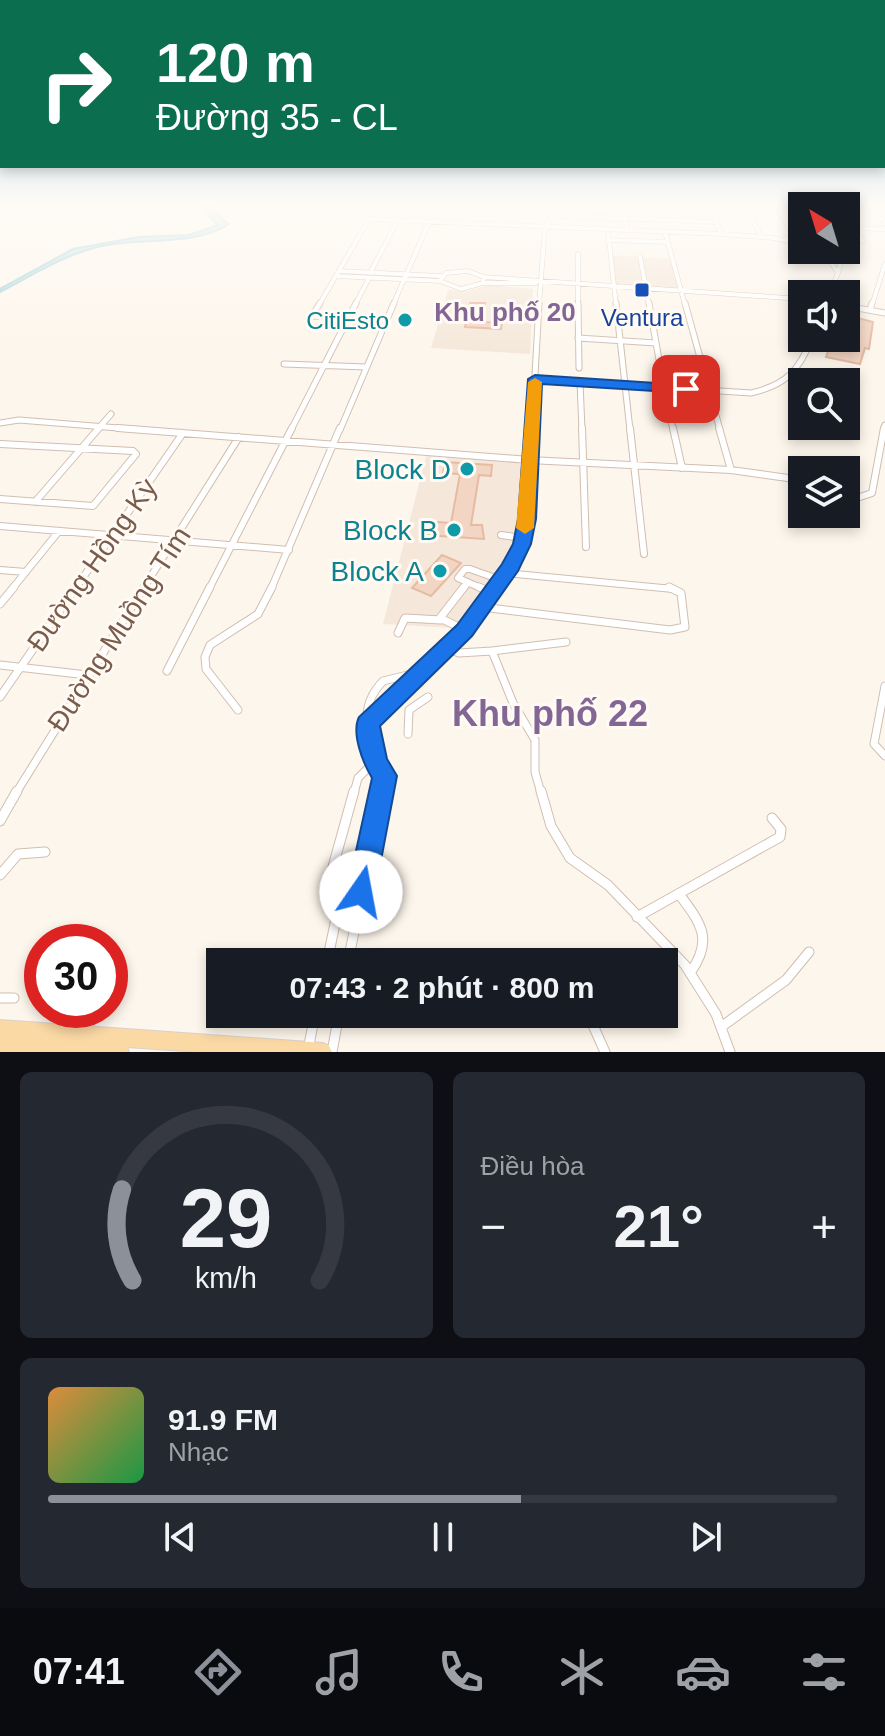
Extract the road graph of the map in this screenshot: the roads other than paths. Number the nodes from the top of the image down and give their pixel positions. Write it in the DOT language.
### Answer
graph roads {
  1 [pos="348,255"];
  2 [pos="379,255"];
  3 [pos="415,255"];
  4 [pos="541,255"];
  5 [pos="578,255"];
  6 [pos="609,255"];
  7 [pos="640,255"];
  8 [pos="672,255"];
  9 [pos="832,264"];
  10 [pos="840,264"];
  11 [pos="885,264"];
  12 [pos="838,273"];
  13 [pos="337,274"];
  14 [pos="369,275"];
  15 [pos="405,277"];
  16 [pos="440,279"];
  17 [pos="483,280"];
  18 [pos="835,280"];
  19 [pos="538,283"];
  20 [pos="578,285"];
  21 [pos="613,286"];
  22 [pos="647,288"];
  23 [pos="681,289"];
  24 [pos="788,298"];
  25 [pos="860,308"];
  26 [pos="870,310"];
  27 [pos="885,313"];
  28 [pos="346,319"];
  29 [pos="386,320"];
  30 [pos="578,338"];
  31 [pos="619,341"];
  32 [pos="656,343"];
  33 [pos="807,352"];
  34 [pos="284,364"];
  35 [pos="324,364"];
  36 [pos="366,367"];
  37 [pos="579,368"];
  38 [pos="661,371"];
  39 [pos="535,379"];
  40 [pos="580,382"];
  41 [pos="625,385"];
  42 [pos="664,388"];
  43 [pos="709,390"];
  44 [pos="111,414"];
  45 [pos="0,423"];
  46 [pos="885,425"];
  47 [pos="100,427"];
  48 [pos="183,433"];
  49 [pos="239,437"];
  50 [pos="286,441"];
  51 [pos="0,444"];
  52 [pos="333,444"];
  53 [pos="82,448"];
  54 [pos="529,460"];
  55 [pos="581,462"];
  56 [pos="634,465"];
  57 [pos="682,468"];
  58 [pos="731,470"];
  59 [pos="788,478"];
  60 [pos="860,497"];
  61 [pos="0,499"];
  62 [pos="34,503"];
  63 [pos="0,526"];
  64 [pos="59,531"];
  65 [pos="501,535"];
  66 [pos="114,536"];
  67 [pos="523,538"];
  68 [pos="176,542"];
  69 [pos="230,545"];
  70 [pos="586,547"];
  71 [pos="289,550"];
  72 [pos="644,554"];
  73 [pos="0,570"];
  74 [pos="26,572"];
  75 [pos="504,577"];
  76 [pos="467,584"];
  77 [pos="492,593"];
  78 [pos="0,604"];
  79 [pos="482,607"];
  80 [pos="441,620"];
  81 [pos="465,630"];
  82 [pos="398,633"];
  83 [pos="566,642"];
  84 [pos="448,649"];
  85 [pos="492,651"];
  86 [pos="0,665"];
  87 [pos="21,668"];
  88 [pos="167,671"];
  89 [pos="420,672"];
  90 [pos="87,675"];
  91 [pos="885,686"];
  92 [pos="0,697"];
  93 [pos="428,697"];
  94 [pos="238,710"];
  95 [pos="367,723"];
  96 [pos="408,734"];
  97 [pos="885,756"];
  98 [pos="375,761"];
  99 [pos="4,805"];
  100 [pos="772,818"];
  101 [pos="0,821"];
  102 [pos="45,852"];
  103 [pos="0,875"];
  104 [pos="679,894"];
  105 [pos="637,917"];
  106 [pos="330,948"];
  107 [pos="351,948"];
  108 [pos="809,952"];
  109 [pos="690,973"];
  110 [pos="0,998"];
  111 [pos="14,998"];
  112 [pos="721,1027"];
  113 [pos="312,1028"];
  114 [pos="336,1028"];
  115 [pos="594,1028"];
  116 [pos="0,1029"];
  117 [pos="0,1044"];
  118 [pos="120,1052"];
  119 [pos="307,1052"];
  120 [pos="323,1052"];
  121 [pos="332,1052"];
  122 [pos="605,1052"];
  123 [pos="730,1052"];
  1 -- 13 [label="street"];
  2 -- 14 [label="street"];
  3 -- 15 [label="street"];
  4 -- 19 [label="street"];
  5 -- 20 [label="street"];
  6 -- 21 [label="street"];
  7 -- 22 [label="street"];
  8 -- 23 [label="street"];
  9 -- 12 [label="street"];
  10 -- 12 [label="street"];
  11 -- 26 [label="street"];
  12 -- 18 [label="street"];
  13 -- 14 [label="street"];
  13 -- 28 [label="street"];
  14 -- 15 [label="street"];
  14 -- 28 [label="street"];
  15 -- 16 [label="street"];
  15 -- 29 [label="street"];
  16 -- 17 [label="street"];
  16 -- 17 [label="street"];
  17 -- 19 [label="street"];
  19 -- 20 [label="street"];
  19 -- 39 [label="street"];
  20 -- 21 [label="street"];
  20 -- 30 [label="street"];
  21 -- 22 [label="street"];
  21 -- 31 [label="street"];
  22 -- 23 [label="street"];
  22 -- 32 [label="street"];
  23 -- 24 [label="street"];
  23 -- 43 [label="street"];
  25 -- 26 [label="street"];
  26 -- 27 [label="street"];
  28 -- 29 [label="street"];
  28 -- 35 [label="street"];
  29 -- 36 [label="street"];
  30 -- 31 [label="street"];
  30 -- 37 [label="street"];
  31 -- 32 [label="street"];
  31 -- 41 [label="street"];
  32 -- 38 [label="street"];
  33 -- 43 [label="street"];
  34 -- 35 [label="street"];
  35 -- 36 [label="street"];
  35 -- 50 [label="street"];
  36 -- 52 [label="street"];
  39 -- 40 [label="street"];
  39 -- 54 [label="street"];
  40 -- 41 [label="street"];
  40 -- 55 [label="street"];
  41 -- 42 [label="street"];
  41 -- 56 [label="street"];
  42 -- 43 [label="street"];
  42 -- 57 [label="street"];
  43 -- 58 [label="street"];
  44 -- 47 [label="street"];
  45 -- 47 [label="street"];
  46 -- 60 [label="street"];
  47 -- 48 [label="street"];
  47 -- 53 [label="street"];
  48 -- 49 [label="street"];
  48 -- 66 [label="street, Đường Hồng Kỳ"];
  49 -- 50 [label="street"];
  49 -- 68 [label="street, Đường Muồng Tím"];
  50 -- 52 [label="street"];
  50 -- 69 [label="street"];
  51 -- 53 [label="street"];
  52 -- 54 [label="street"];
  52 -- 71 [label="street"];
  53 -- 62 [label="street"];
  53 -- 62 [label="street"];
  54 -- 55 [label="street"];
  54 -- 67 [label="street"];
  55 -- 56 [label="street"];
  55 -- 70 [label="street"];
  56 -- 57 [label="street"];
  56 -- 72 [label="street"];
  57 -- 58 [label="street"];
  58 -- 59 [label="street"];
  61 -- 62 [label="street"];
  63 -- 64 [label="street"];
  64 -- 66 [label="street"];
  64 -- 74 [label="street"];
  65 -- 67 [label="street"];
  66 -- 68 [label="street"];
  66 -- 87 [label="street, Đường Hồng Kỳ"];
  67 -- 75 [label="street"];
  68 -- 69 [label="street"];
  68 -- 90 [label="street, Đường Muồng Tím"];
  69 -- 71 [label="street"];
  69 -- 88 [label="street"];
  71 -- 94 [label="street"];
  73 -- 74 [label="street"];
  74 -- 78 [label="street"];
  75 -- 76 [label="street"];
  75 -- 77 [label="street"];
  75 -- 79 [label="street"];
  76 -- 77 [label="street"];
  76 -- 80 [label="street"];
  77 -- 79 [label="street"];
  79 -- 81 [label="street"];
  80 -- 81 [label="street"];
  80 -- 82 [label="street"];
  81 -- 84 [label="street"];
  83 -- 85 [label="street"];
  84 -- 85 [label="street"];
  84 -- 89 [label="street"];
  85 -- 105 [label="street"];
  86 -- 87 [label="street"];
  87 -- 90 [label="street"];
  87 -- 92 [label="street, Đường Hồng Kỳ"];
  89 -- 95 [label="street"];
  89 -- 95 [label="street"];
  90 -- 99 [label="street, Đường Muồng Tím"];
  91 -- 97 [label="street"];
  93 -- 96 [label="street"];
  95 -- 98 [label="street"];
  98 -- 106 [label="street"];
  98 -- 107 [label="street"];
  99 -- 101 [label="street, Đường Muồng Tím"];
  100 -- 104 [label="street"];
  102 -- 103 [label="street"];
  104 -- 105 [label="street"];
  104 -- 109 [label="street"];
  105 -- 109 [label="street"];
  108 -- 112 [label="street"];
  109 -- 112 [label="street"];
  110 -- 111 [label="street"];
  112 -- 123 [label="street"];
  113 -- 119 [label="street"];
  114 -- 121 [label="street"];
  115 -- 122 [label="street"];
  116 -- 119 [label="main road"];
  117 -- 118 [label="main road"];
  119 -- 120 [label="main road"];
}
